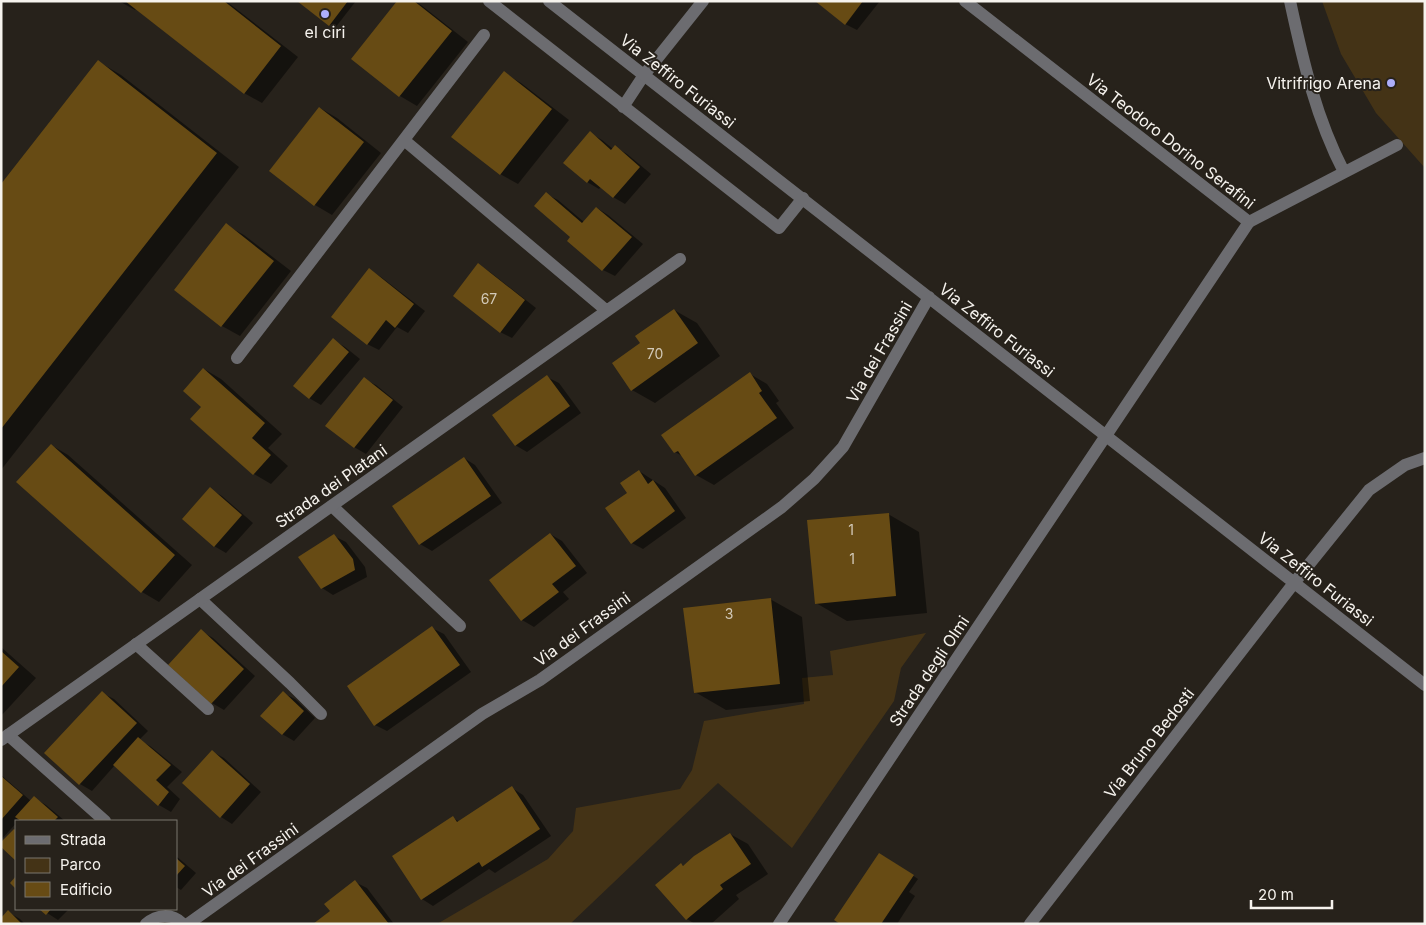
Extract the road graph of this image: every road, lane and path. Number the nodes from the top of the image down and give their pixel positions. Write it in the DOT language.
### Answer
graph roads {
  1 [pos="489,1"];
  2 [pos="549,1"];
  3 [pos="703,1"];
  4 [pos="965,1"];
  5 [pos="1290,1"];
  6 [pos="484,35"];
  7 [pos="644,75"];
  8 [pos="623,107"];
  9 [pos="404,140"];
  10 [pos="1397,145"];
  11 [pos="1344,172"];
  12 [pos="803,198"];
  13 [pos="1250,222"];
  14 [pos="680,259"];
  15 [pos="929,297"];
  16 [pos="606,311"];
  17 [pos="236,358"];
  18 [pos="1107,436"];
  19 [pos="1425,458"];
  20 [pos="332,506"];
  21 [pos="1294,583"];
  22 [pos="200,599"];
  23 [pos="460,626"];
  24 [pos="136,644"];
  25 [pos="1425,685"];
  26 [pos="208,709"];
  27 [pos="321,714"];
  28 [pos="4,737"];
  29 [pos="104,820"];
  30 [pos="146,924"];
  31 [pos="183,924"];
  32 [pos="188,924"];
  33 [pos="779,924"];
  34 [pos="1030,924"];
  1 -- 8 [label="street"];
  2 -- 7 [label="street, Via Zeffiro Furiassi"];
  3 -- 7 [label="street"];
  4 -- 13 [label="street, Via Teodoro Dorino Serafini"];
  5 -- 11 [label="street"];
  6 -- 9 [label="street"];
  7 -- 8 [label="street"];
  7 -- 12 [label="street, Via Zeffiro Furiassi"];
  8 -- 12 [label="street"];
  9 -- 16 [label="street"];
  9 -- 17 [label="street"];
  10 -- 11 [label="street"];
  11 -- 13 [label="street"];
  12 -- 15 [label="street, Via Zeffiro Furiassi"];
  13 -- 18 [label="street, Via Teodoro Dorino Serafini"];
  14 -- 16 [label="street, Strada dei Platani"];
  15 -- 18 [label="street, Via Zeffiro Furiassi"];
  15 -- 32 [label="street, Via dei Frassini"];
  16 -- 20 [label="street, Strada dei Platani"];
  18 -- 21 [label="street, Via Zeffiro Furiassi"];
  18 -- 33 [label="street, Strada degli Olmi"];
  19 -- 21 [label="street, Via Bruno Bedosti"];
  20 -- 22 [label="street, Strada dei Platani"];
  20 -- 23 [label="street"];
  21 -- 25 [label="street, Via Zeffiro Furiassi"];
  21 -- 34 [label="street, Via Bruno Bedosti"];
  22 -- 24 [label="street, Strada dei Platani"];
  22 -- 27 [label="street"];
  24 -- 26 [label="street"];
  24 -- 28 [label="street, Strada dei Platani"];
  28 -- 29 [label="street"];
  30 -- 31 [label="street"];
}
